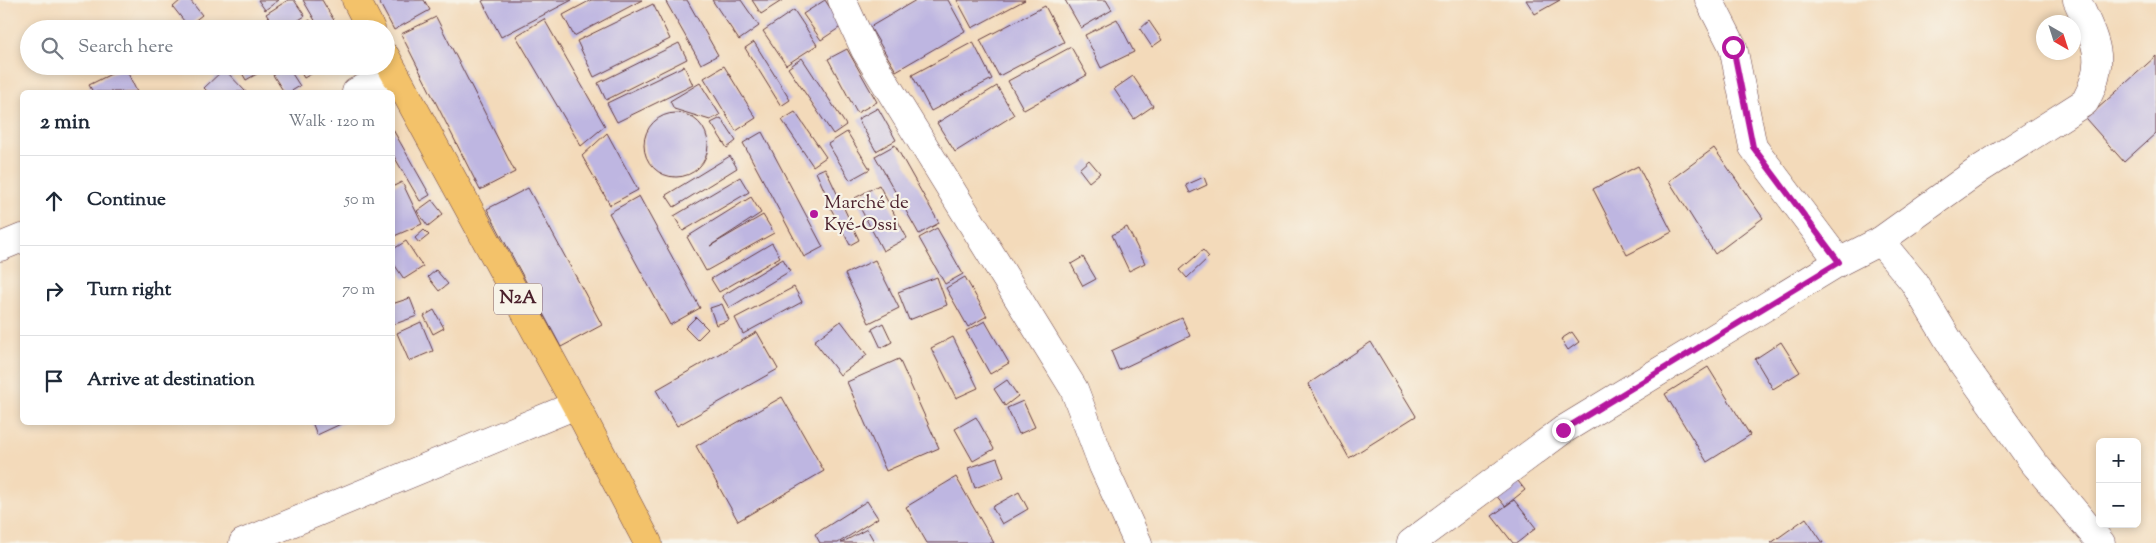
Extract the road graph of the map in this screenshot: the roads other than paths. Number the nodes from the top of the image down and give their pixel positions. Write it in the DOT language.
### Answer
graph roads {
  1 [pos="356,0"];
  2 [pos="842,0"];
  3 [pos="1709,0"];
  4 [pos="2077,0"];
  5 [pos="366,20"];
  6 [pos="395,72"];
  7 [pos="378,75"];
  8 [pos="359,90"];
  9 [pos="20,239"];
  10 [pos="1880,240"];
  11 [pos="0,247"];
  12 [pos="1839,262"];
  13 [pos="576,404"];
  14 [pos="243,543"];
  15 [pos="648,543"];
  16 [pos="1138,543"];
  17 [pos="1411,543"];
  18 [pos="2101,543"];
  1 -- 5 [label="highway"];
  2 -- 16 [label="street"];
  3 -- 12 [label="street"];
  4 -- 10 [label="street"];
  6 -- 13 [label="highway, N2A"];
  7 -- 8 [label="street"];
  9 -- 11 [label="street"];
  10 -- 12 [label="street"];
  10 -- 18 [label="street"];
  12 -- 17 [label="street"];
  13 -- 14 [label="street"];
  13 -- 15 [label="highway, N2A"];
}
